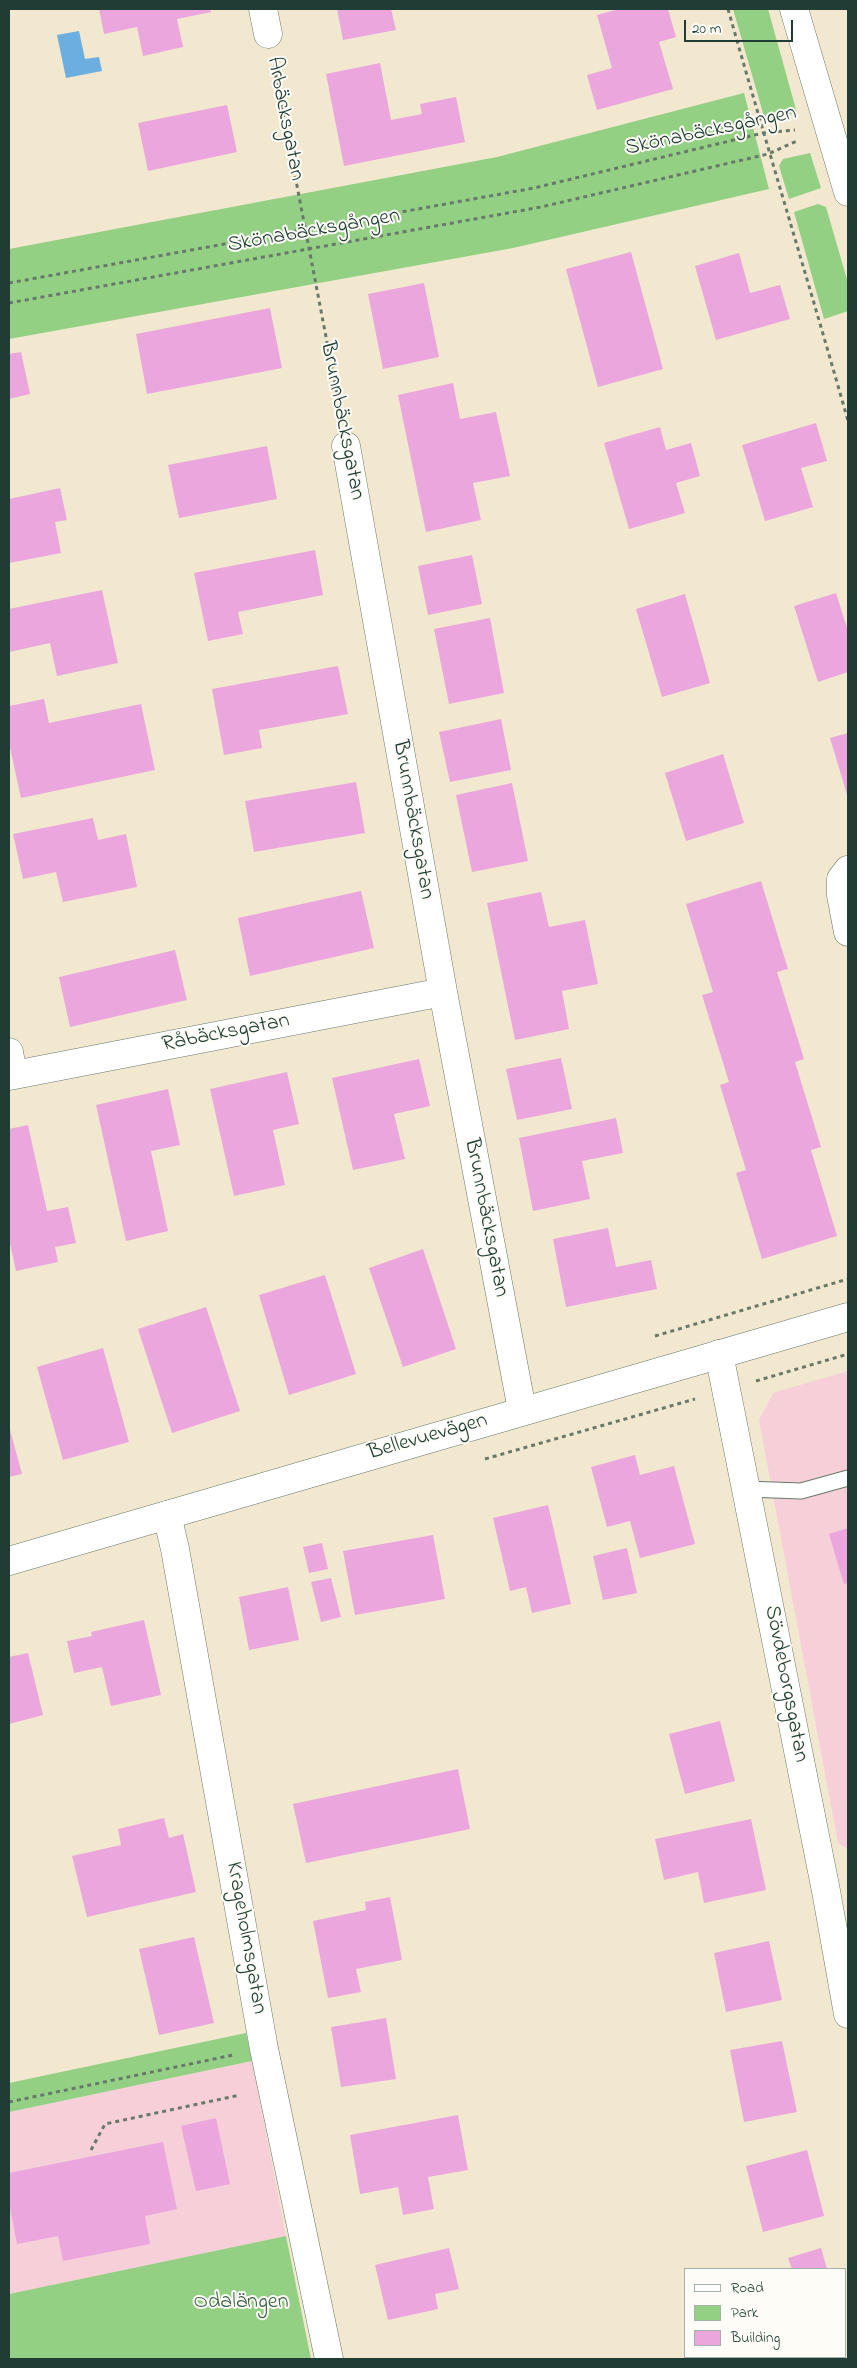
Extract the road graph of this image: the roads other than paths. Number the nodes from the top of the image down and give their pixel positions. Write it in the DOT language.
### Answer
graph roads {
  1 [pos="794,9"];
  2 [pos="848,192"];
  3 [pos="346,446"];
  4 [pos="848,870"];
  5 [pos="848,932"];
  6 [pos="443,992"];
  7 [pos="10,1068"];
  8 [pos="848,1317"];
  9 [pos="719,1354"];
  10 [pos="522,1410"];
  11 [pos="848,1478"];
  12 [pos="746,1489"];
  13 [pos="167,1515"];
  14 [pos="9,1561"];
  15 [pos="837,1888"];
  16 [pos="848,2014"];
  17 [pos="329,2359"];
  1 -- 2 [label="street"];
  3 -- 6 [label="street, Brunnbäcksgatan"];
  4 -- 5 [label="street"];
  6 -- 7 [label="street, Råbäcksgatan"];
  6 -- 10 [label="street, Brunnbäcksgatan"];
  8 -- 9 [label="street, Bellevuevägen"];
  9 -- 10 [label="street, Bellevuevägen"];
  9 -- 12 [label="street, Sövdeborgsgatan"];
  10 -- 13 [label="street, Bellevuevägen"];
  11 -- 12 [label="lane"];
  12 -- 15 [label="street, Sövdeborgsgatan"];
  13 -- 14 [label="street, Bellevuevägen"];
  13 -- 17 [label="street, Krageholmsgatan"];
  15 -- 16 [label="street, Sövdeborgsgatan"];
}
